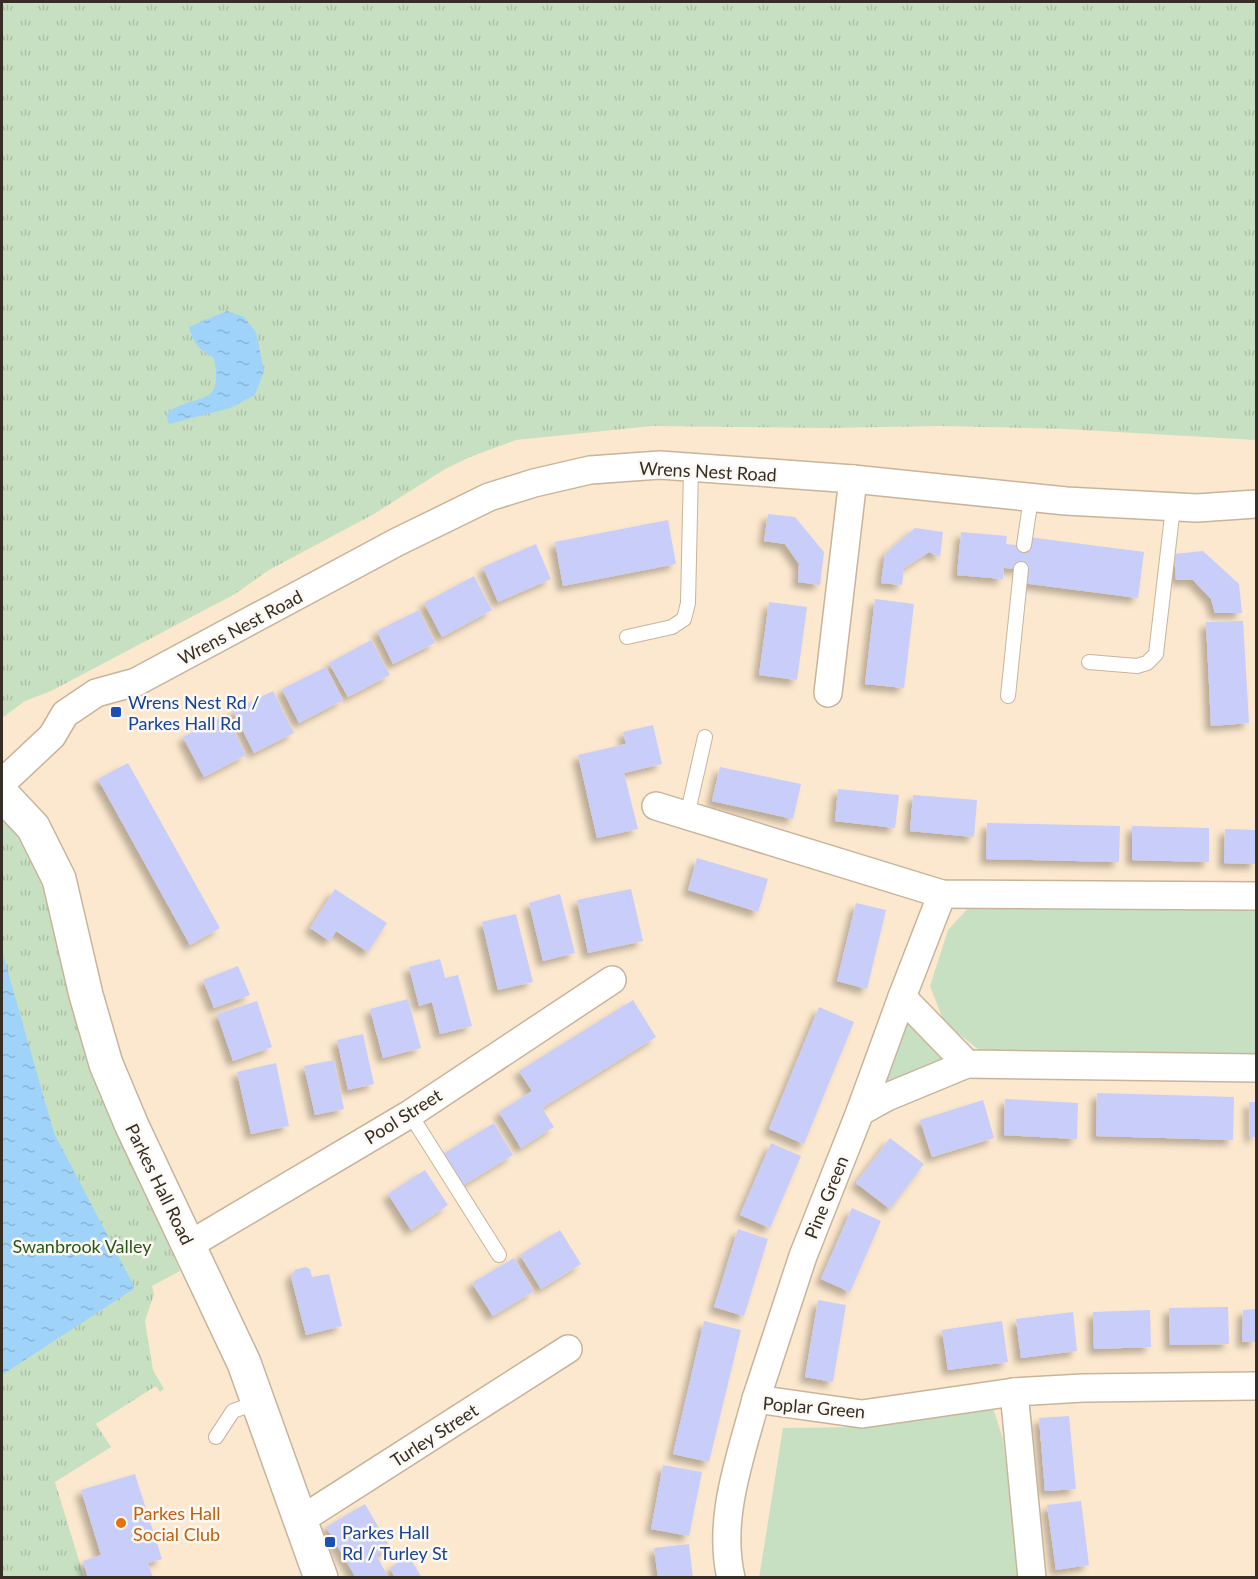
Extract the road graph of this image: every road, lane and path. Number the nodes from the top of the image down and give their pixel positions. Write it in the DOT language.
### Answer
graph roads {
  1 [pos="691,468"];
  2 [pos="853,479"];
  3 [pos="1031,498"];
  4 [pos="1257,504"];
  5 [pos="1173,507"];
  6 [pos="1024,545"];
  7 [pos="1021,569"];
  8 [pos="627,637"];
  9 [pos="1089,662"];
  10 [pos="828,693"];
  11 [pos="1008,696"];
  12 [pos="705,737"];
  13 [pos="2,783"];
  14 [pos="2,794"];
  15 [pos="656,806"];
  16 [pos="687,816"];
  17 [pos="942,894"];
  18 [pos="1257,896"];
  19 [pos="612,980"];
  20 [pos="902,997"];
  21 [pos="967,1064"];
  22 [pos="1257,1068"];
  23 [pos="860,1112"];
  24 [pos="410,1114"];
  25 [pos="189,1245"];
  26 [pos="499,1256"];
  27 [pos="568,1349"];
  28 [pos="1257,1386"];
  29 [pos="1014,1392"];
  30 [pos="756,1399"];
  31 [pos="258,1402"];
  32 [pos="216,1437"];
  33 [pos="300,1521"];
  34 [pos="321,1578"];
  35 [pos="731,1578"];
  36 [pos="1032,1578"];
  1 -- 2 [label="street, Wrens Nest Road"];
  1 -- 8 [label="lane"];
  1 -- 13 [label="street, Wrens Nest Road"];
  2 -- 3 [label="street, Wrens Nest Road"];
  2 -- 10 [label="street"];
  3 -- 5 [label="street, Wrens Nest Road"];
  3 -- 6 [label="lane"];
  4 -- 5 [label="street, Wrens Nest Road"];
  5 -- 9 [label="lane"];
  7 -- 11 [label="lane"];
  12 -- 16 [label="lane"];
  14 -- 25 [label="street, Parkes Hall Road"];
  15 -- 16 [label="street"];
  16 -- 17 [label="street"];
  17 -- 18 [label="street"];
  17 -- 20 [label="street, Pine Green"];
  19 -- 24 [label="street, Pool Street"];
  20 -- 21 [label="street"];
  20 -- 23 [label="street, Pine Green"];
  21 -- 22 [label="street"];
  21 -- 23 [label="street"];
  23 -- 30 [label="street, Pine Green"];
  24 -- 25 [label="street, Pool Street"];
  24 -- 26 [label="lane"];
  25 -- 31 [label="street, Parkes Hall Road"];
  27 -- 33 [label="street, Turley Street"];
  28 -- 29 [label="street, Poplar Green"];
  29 -- 30 [label="street, Poplar Green"];
  29 -- 36 [label="street"];
  30 -- 35 [label="street, Poplar Green"];
  31 -- 32 [label="lane"];
  31 -- 33 [label="street, Parkes Hall Road"];
  33 -- 34 [label="street, Parkes Hall Road"];
}
